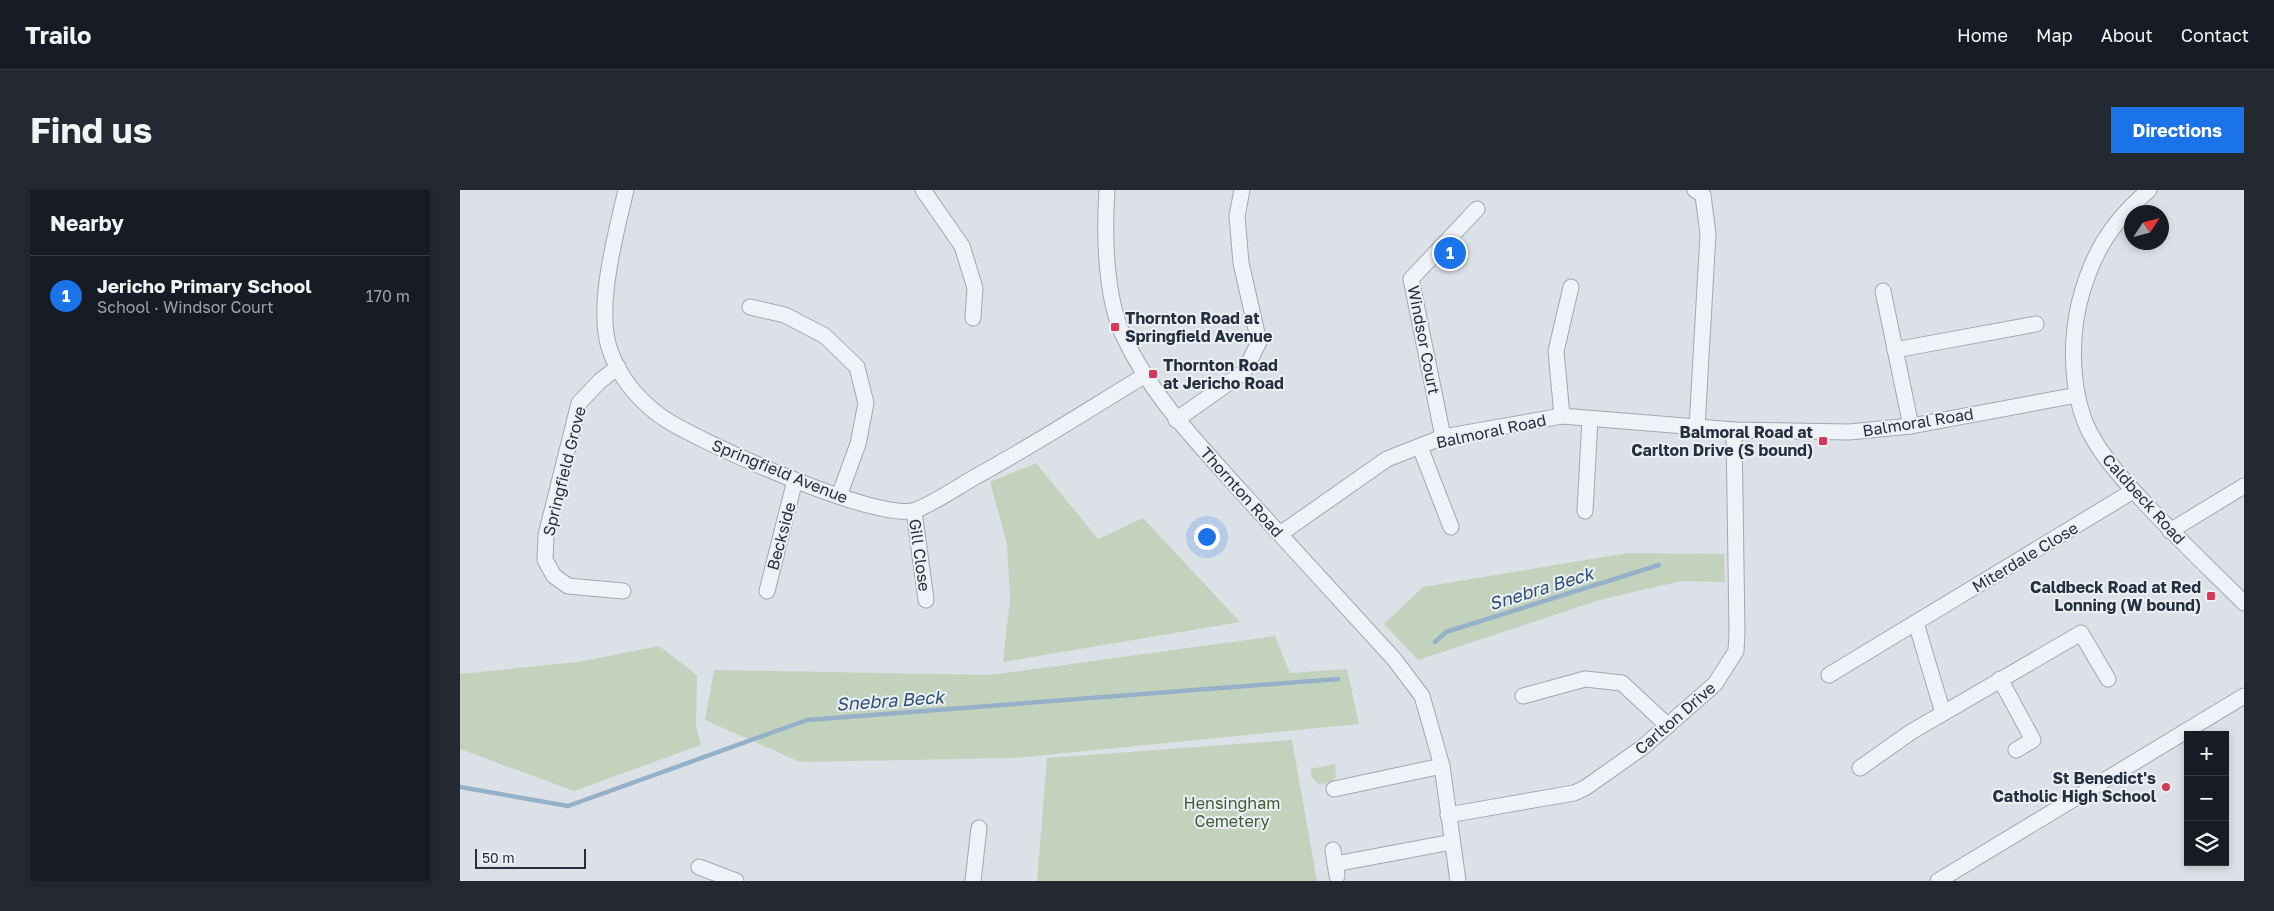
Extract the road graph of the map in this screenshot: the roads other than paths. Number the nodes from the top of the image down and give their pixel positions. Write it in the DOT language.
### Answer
graph roads {
  1 [pos="626,190"];
  2 [pos="923,190"];
  3 [pos="1107,190"];
  4 [pos="1242,190"];
  5 [pos="1695,190"];
  6 [pos="2149,190"];
  7 [pos="1477,209"];
  8 [pos="1571,288"];
  9 [pos="1883,291"];
  10 [pos="750,307"];
  11 [pos="973,318"];
  12 [pos="2036,324"];
  13 [pos="1895,350"];
  14 [pos="618,367"];
  15 [pos="1144,376"];
  16 [pos="2078,394"];
  17 [pos="1562,416"];
  18 [pos="1590,419"];
  19 [pos="1176,420"];
  20 [pos="1911,426"];
  21 [pos="1697,427"];
  22 [pos="1734,430"];
  23 [pos="1444,437"];
  24 [pos="1420,447"];
  25 [pos="795,480"];
  26 [pos="2244,486"];
  27 [pos="2133,491"];
  28 [pos="839,496"];
  29 [pos="914,511"];
  30 [pos="1584,511"];
  31 [pos="1451,527"];
  32 [pos="2170,531"];
  33 [pos="1280,534"];
  34 [pos="623,591"];
  35 [pos="767,591"];
  36 [pos="926,600"];
  37 [pos="2244,603"];
  38 [pos="1916,623"];
  39 [pos="1829,675"];
  40 [pos="2000,679"];
  41 [pos="2108,679"];
  42 [pos="1523,696"];
  43 [pos="2244,696"];
  44 [pos="1943,713"];
  45 [pos="1668,726"];
  46 [pos="2016,750"];
  47 [pos="1442,766"];
  48 [pos="1860,768"];
  49 [pos="1341,783"];
  50 [pos="1448,815"];
  51 [pos="979,828"];
  52 [pos="1452,842"];
  53 [pos="1335,863"];
  54 [pos="699,868"];
  55 [pos="736,881"];
  56 [pos="973,881"];
  57 [pos="1458,881"];
  58 [pos="1938,881"];
  1 -- 14 [label="street, Springfield Avenue"];
  2 -- 11 [label="street"];
  3 -- 15 [label="street, Thornton Road"];
  4 -- 19 [label="street"];
  5 -- 21 [label="street"];
  6 -- 16 [label="street, Caldbeck Road"];
  7 -- 23 [label="street, Windsor Court"];
  8 -- 17 [label="street"];
  9 -- 13 [label="street"];
  10 -- 28 [label="street"];
  12 -- 13 [label="street"];
  13 -- 20 [label="street"];
  14 -- 25 [label="street, Springfield Avenue"];
  14 -- 34 [label="street, Springfield Grove"];
  15 -- 19 [label="street, Thornton Road"];
  15 -- 29 [label="street"];
  16 -- 20 [label="street, Balmoral Road"];
  16 -- 27 [label="street, Caldbeck Road"];
  17 -- 18 [label="street, Balmoral Road"];
  17 -- 23 [label="street, Balmoral Road"];
  18 -- 21 [label="street, Balmoral Road"];
  18 -- 30 [label="street"];
  19 -- 33 [label="street, Thornton Road"];
  20 -- 22 [label="street, Balmoral Road"];
  21 -- 22 [label="street, Balmoral Road"];
  22 -- 45 [label="street, Carlton Drive"];
  23 -- 24 [label="street, Balmoral Road"];
  24 -- 31 [label="street"];
  24 -- 33 [label="street, Balmoral Road"];
  25 -- 28 [label="street, Springfield Avenue"];
  25 -- 35 [label="street, Beckside"];
  26 -- 32 [label="street"];
  27 -- 32 [label="street, Caldbeck Road"];
  27 -- 38 [label="street, Miterdale Close"];
  28 -- 29 [label="street, Springfield Avenue"];
  29 -- 36 [label="street, Gill Close"];
  32 -- 37 [label="street, Caldbeck Road"];
  33 -- 47 [label="street, Thornton Road"];
  38 -- 39 [label="street, Miterdale Close"];
  38 -- 44 [label="street"];
  40 -- 41 [label="street"];
  40 -- 44 [label="street"];
  40 -- 46 [label="street"];
  42 -- 45 [label="street"];
  43 -- 58 [label="street"];
  44 -- 48 [label="street"];
  45 -- 50 [label="street, Carlton Drive"];
  47 -- 49 [label="street"];
  47 -- 50 [label="street, Thornton Road"];
  50 -- 52 [label="street, Thornton Road"];
  51 -- 56 [label="street"];
  52 -- 53 [label="street"];
  52 -- 57 [label="street, Thornton Road"];
  54 -- 55 [label="street"];
}
